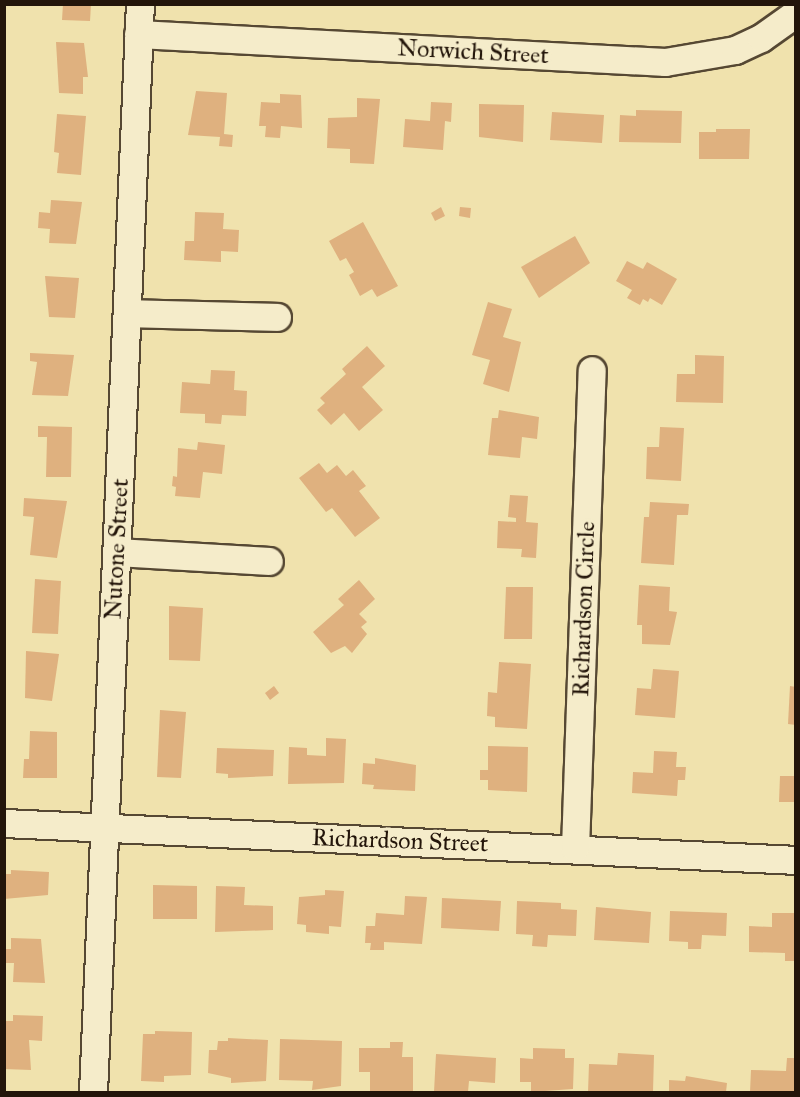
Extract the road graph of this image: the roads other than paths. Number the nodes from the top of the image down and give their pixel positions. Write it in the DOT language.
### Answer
graph roads {
  1 [pos="140,4"];
  2 [pos="795,13"];
  3 [pos="138,34"];
  4 [pos="127,313"];
  5 [pos="277,317"];
  6 [pos="592,370"];
  7 [pos="117,552"];
  8 [pos="270,561"];
  9 [pos="4,823"];
  10 [pos="103,827"];
  11 [pos="575,848"];
  12 [pos="795,860"];
  13 [pos="93,1092"];
  1 -- 3 [label="street, Nutone Street"];
  2 -- 3 [label="street, Norwich Street"];
  3 -- 4 [label="street, Nutone Street"];
  4 -- 5 [label="street"];
  4 -- 7 [label="street, Nutone Street"];
  6 -- 11 [label="street, Richardson Circle"];
  7 -- 8 [label="street"];
  7 -- 10 [label="street, Nutone Street"];
  9 -- 10 [label="street, Richardson Street"];
  10 -- 11 [label="street, Richardson Street"];
  10 -- 13 [label="street, Nutone Street"];
  11 -- 12 [label="street, Richardson Street"];
}
